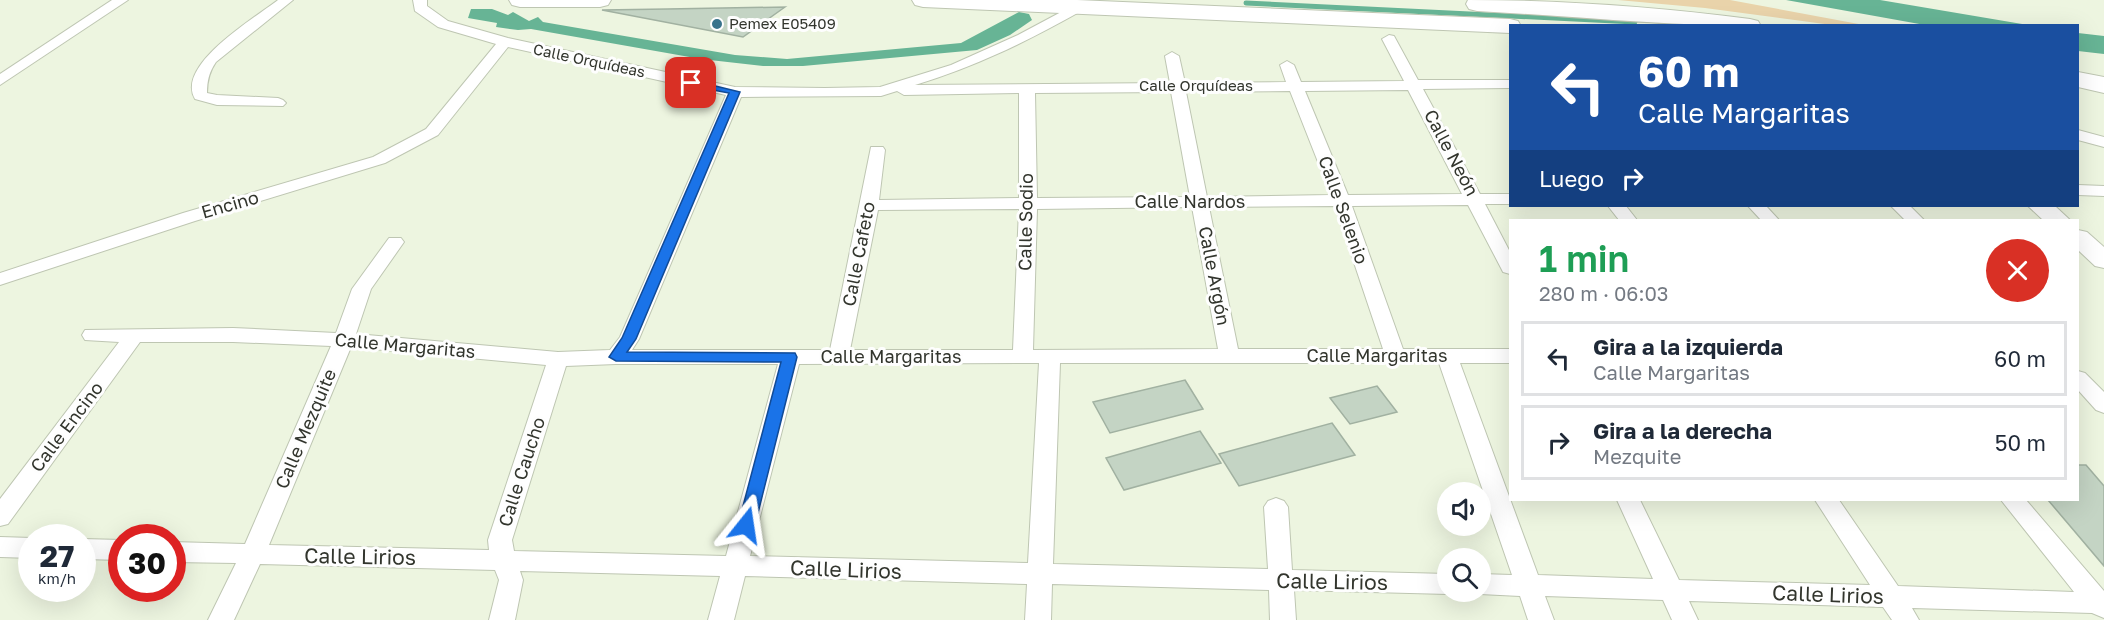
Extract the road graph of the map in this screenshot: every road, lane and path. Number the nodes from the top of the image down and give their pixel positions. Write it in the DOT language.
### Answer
graph roads {
  1 [pos="120,0"];
  2 [pos="286,0"];
  3 [pos="420,0"];
  4 [pos="520,0"];
  5 [pos="600,0"];
  6 [pos="923,0"];
  7 [pos="1384,0"];
  8 [pos="1078,7"];
  9 [pos="1734,24"];
  10 [pos="1509,26"];
  11 [pos="1389,39"];
  12 [pos="505,42"];
  13 [pos="1172,56"];
  14 [pos="1287,65"];
  15 [pos="0,67"];
  16 [pos="19,68"];
  17 [pos="2079,80"];
  18 [pos="0,81"];
  19 [pos="1414,84"];
  20 [pos="1509,84"];
  21 [pos="2104,85"];
  22 [pos="1176,86"];
  23 [pos="1296,87"];
  24 [pos="1027,88"];
  25 [pos="882,91"];
  26 [pos="735,92"];
  27 [pos="2079,102"];
  28 [pos="278,103"];
  29 [pos="2104,107"];
  30 [pos="2079,135"];
  31 [pos="2104,142"];
  32 [pos="877,150"];
  33 [pos="2079,190"];
  34 [pos="2104,191"];
  35 [pos="1475,199"];
  36 [pos="1509,199"];
  37 [pos="1028,202"];
  38 [pos="1199,202"];
  39 [pos="1342,202"];
  40 [pos="870,205"];
  41 [pos="1618,207"];
  42 [pos="1758,207"];
  43 [pos="1901,207"];
  44 [pos="2041,207"];
  45 [pos="1627,219"];
  46 [pos="1769,219"];
  47 [pos="1914,219"];
  48 [pos="2057,219"];
  49 [pos="2079,238"];
  50 [pos="395,242"];
  51 [pos="2104,260"];
  52 [pos="1509,266"];
  53 [pos="0,279"];
  54 [pos="92,335"];
  55 [pos="134,336"];
  56 [pos="344,340"];
  57 [pos="1023,355"];
  58 [pos="1230,356"];
  59 [pos="1395,356"];
  60 [pos="1447,356"];
  61 [pos="1509,356"];
  62 [pos="616,357"];
  63 [pos="790,357"];
  64 [pos="1050,357"];
  65 [pos="838,358"];
  66 [pos="558,359"];
  67 [pos="2079,379"];
  68 [pos="2079,380"];
  69 [pos="2104,381"];
  70 [pos="2104,405"];
  71 [pos="1629,501"];
  72 [pos="1828,501"];
  73 [pos="2014,501"];
  74 [pos="1276,507"];
  75 [pos="0,517"];
  76 [pos="0,547"];
  77 [pos="18,548"];
  78 [pos="186,552"];
  79 [pos="253,554"];
  80 [pos="503,560"];
  81 [pos="735,567"];
  82 [pos="1041,575"];
  83 [pos="1279,581"];
  84 [pos="1437,584"];
  85 [pos="1491,584"];
  86 [pos="1528,585"];
  87 [pos="1671,589"];
  88 [pos="1892,597"];
  89 [pos="2102,605"];
  90 [pos="221,620"];
  91 [pos="502,620"];
  92 [pos="721,620"];
  93 [pos="1038,620"];
  94 [pos="1282,620"];
  95 [pos="1541,620"];
  96 [pos="1685,620"];
  97 [pos="1906,620"];
  1 -- 16 [label="street"];
  2 -- 28 [label="street"];
  3 -- 12 [label="street, Calle Orquídeas"];
  4 -- 5 [label="highway"];
  6 -- 8 [label="highway"];
  7 -- 9 [label="highway"];
  8 -- 10 [label="highway"];
  8 -- 25 [label="street, Calle Orquídeas"];
  11 -- 19 [label="street, Calle Neón"];
  12 -- 26 [label="street, Calle Orquídeas"];
  12 -- 53 [label="street, Encino"];
  13 -- 22 [label="street, Calle Argón"];
  14 -- 23 [label="street, Calle Selenio"];
  15 -- 16 [label="street"];
  16 -- 18 [label="street"];
  17 -- 21 [label="highway"];
  19 -- 20 [label="street, Calle Orquídeas"];
  19 -- 23 [label="street, Calle Orquídeas"];
  19 -- 35 [label="street, Calle Neón"];
  22 -- 23 [label="street, Calle Orquídeas"];
  22 -- 24 [label="street, Calle Orquídeas"];
  22 -- 38 [label="street, Calle Argón"];
  23 -- 39 [label="street, Calle Selenio"];
  24 -- 25 [label="street, Calle Orquídeas"];
  24 -- 37 [label="street, Calle Sodio"];
  25 -- 26 [label="street, Calle Orquídeas"];
  26 -- 62 [label="street"];
  27 -- 29 [label="highway"];
  30 -- 31 [label="street"];
  32 -- 40 [label="street, Calle Cafeto"];
  33 -- 34 [label="street"];
  35 -- 36 [label="street, Calle Nardos"];
  35 -- 39 [label="street, Calle Nardos"];
  35 -- 52 [label="street, Calle Neón"];
  37 -- 38 [label="street, Calle Nardos"];
  37 -- 40 [label="street, Calle Nardos"];
  37 -- 57 [label="street, Calle Sodio"];
  38 -- 39 [label="street, Calle Nardos"];
  38 -- 58 [label="street, Calle Argón"];
  39 -- 59 [label="street, Calle Selenio"];
  40 -- 65 [label="street, Calle Cafeto"];
  41 -- 45 [label="street"];
  42 -- 46 [label="street"];
  43 -- 47 [label="street"];
  44 -- 48 [label="street"];
  49 -- 51 [label="street"];
  50 -- 56 [label="street, Calle Mezquite"];
  54 -- 55 [label="street, Calle Margaritas"];
  55 -- 56 [label="street, Calle Margaritas"];
  55 -- 75 [label="street, Calle Encino"];
  56 -- 66 [label="street, Calle Margaritas"];
  56 -- 79 [label="street, Calle Mezquite"];
  57 -- 64 [label="street, Calle Margaritas"];
  57 -- 65 [label="street, Calle Margaritas"];
  58 -- 59 [label="street, Calle Margaritas"];
  58 -- 64 [label="street, Calle Margaritas"];
  59 -- 60 [label="street, Calle Margaritas"];
  60 -- 61 [label="street, Calle Margaritas"];
  60 -- 86 [label="street"];
  62 -- 63 [label="street, Calle Margaritas"];
  62 -- 66 [label="street, Calle Margaritas"];
  63 -- 65 [label="street, Calle Margaritas"];
  63 -- 81 [label="street"];
  64 -- 82 [label="street"];
  66 -- 80 [label="street, Calle Caucho"];
  67 -- 69 [label="street"];
  68 -- 70 [label="street"];
  71 -- 87 [label="street"];
  72 -- 88 [label="street"];
  73 -- 89 [label="street"];
  74 -- 83 [label="street"];
  76 -- 77 [label="street"];
  78 -- 79 [label="street, Calle Lirios"];
  79 -- 80 [label="street, Calle Lirios"];
  79 -- 90 [label="street, Calle Mezquite"];
  80 -- 81 [label="street, Calle Lirios"];
  80 -- 91 [label="street, Calle Caucho"];
  81 -- 82 [label="street, Calle Lirios"];
  81 -- 92 [label="street"];
  82 -- 83 [label="street, Calle Lirios"];
  82 -- 93 [label="street"];
  83 -- 84 [label="street, Calle Lirios"];
  83 -- 94 [label="street"];
  85 -- 86 [label="street, Calle Lirios"];
  86 -- 87 [label="street, Calle Lirios"];
  86 -- 95 [label="street"];
  87 -- 88 [label="street, Calle Lirios"];
  87 -- 96 [label="street"];
  88 -- 89 [label="street, Calle Lirios"];
  88 -- 97 [label="street"];
}
